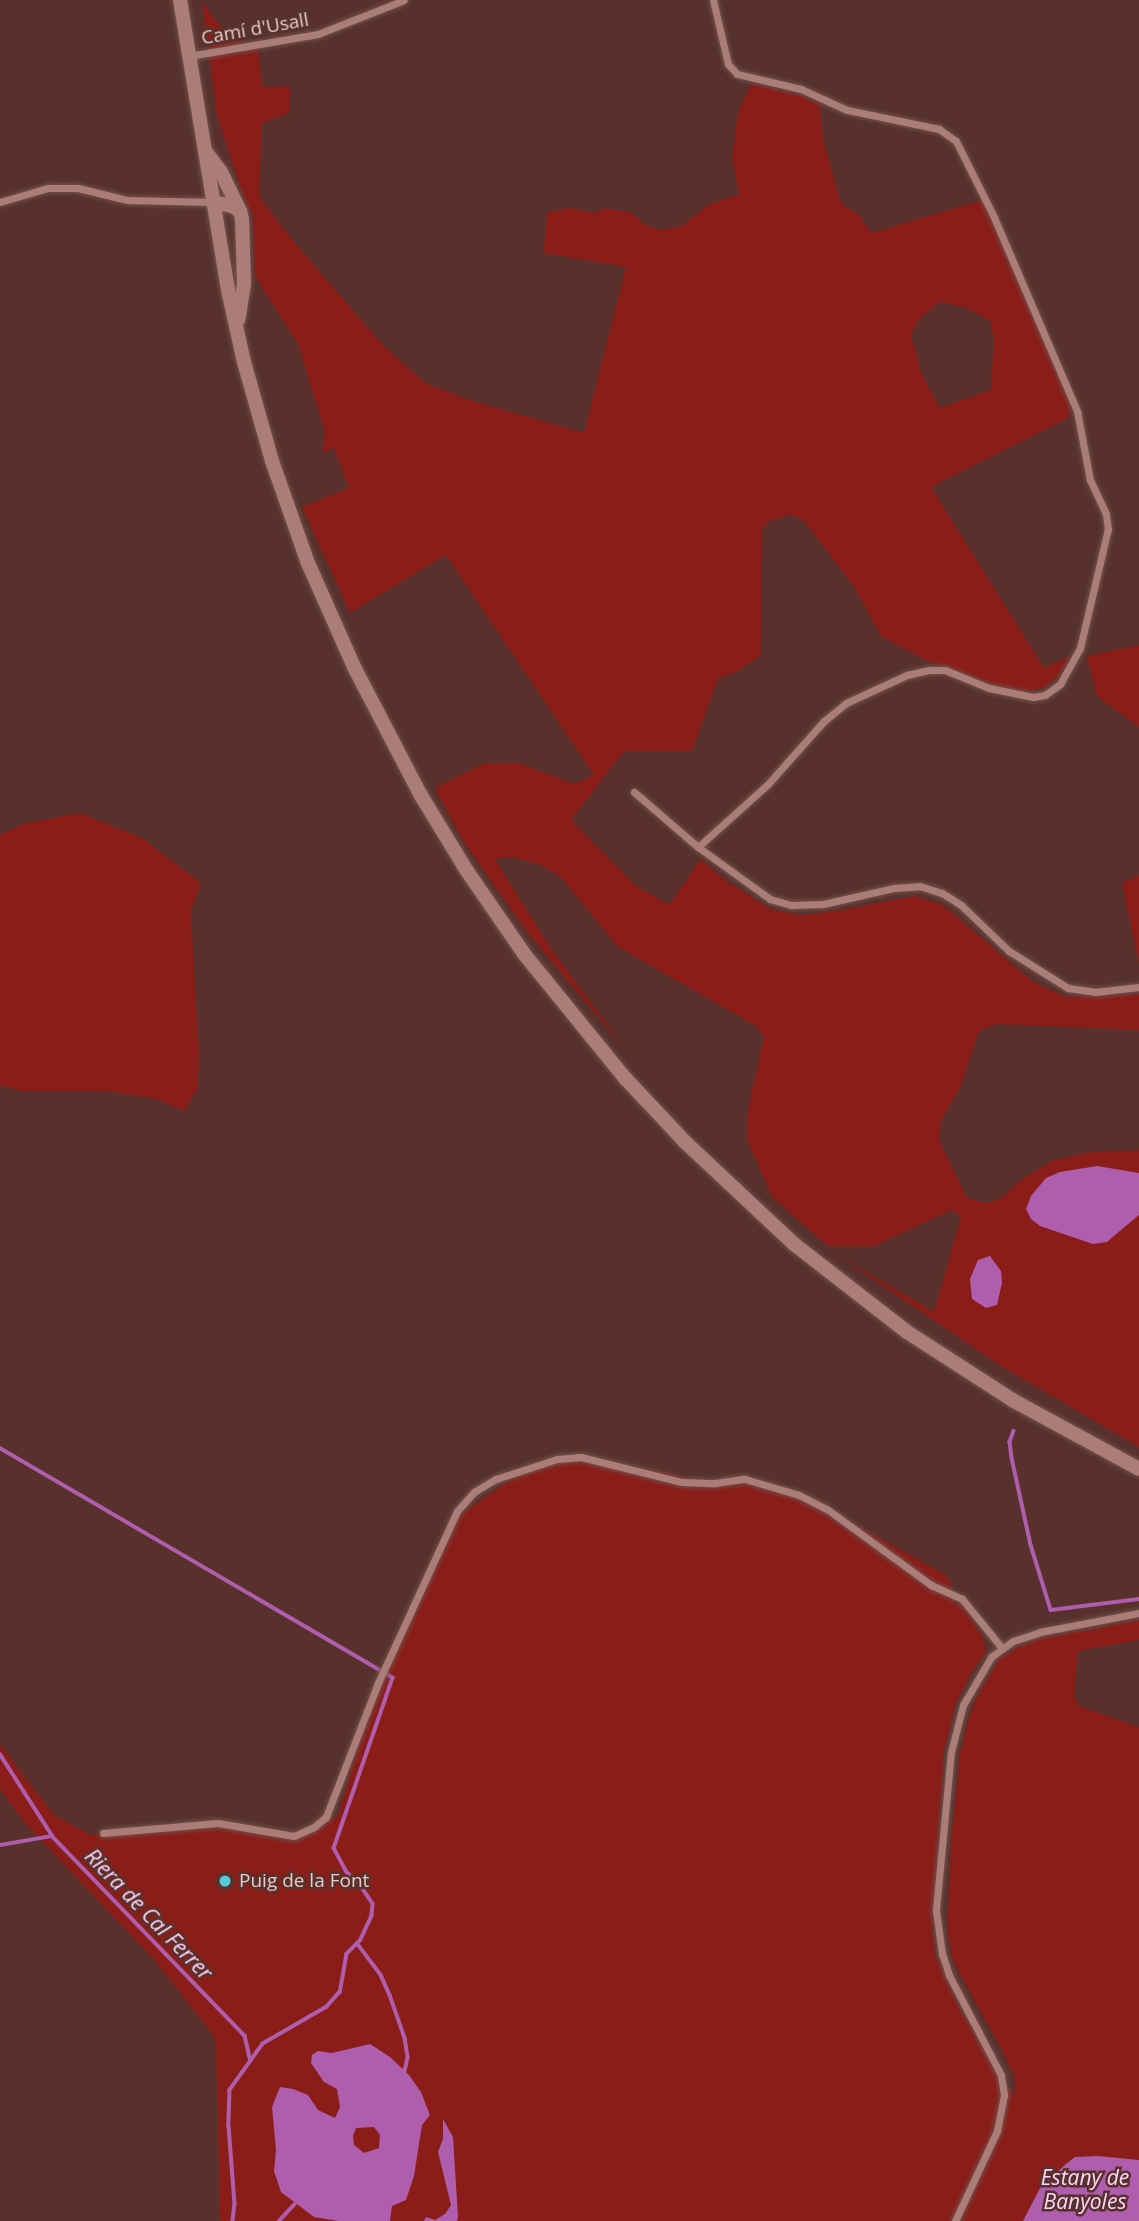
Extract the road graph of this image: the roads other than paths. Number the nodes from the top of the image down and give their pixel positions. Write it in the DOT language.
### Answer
graph roads {
  1 [pos="180,0"];
  2 [pos="404,0"];
  3 [pos="713,0"];
  4 [pos="189,56"];
  5 [pos="203,148"];
  6 [pos="0,202"];
  7 [pos="212,202"];
  8 [pos="240,211"];
  9 [pos="236,328"];
  10 [pos="634,792"];
  11 [pos="698,847"];
  12 [pos="1139,987"];
  13 [pos="1139,1469"];
  14 [pos="1139,1614"];
  15 [pos="1002,1648"];
  16 [pos="103,1833"];
  17 [pos="955,2221"];
  1 -- 4 [label="main road"];
  2 -- 4 [label="street, Camí d'Usall"];
  3 -- 11 [label="street"];
  4 -- 5 [label="main road"];
  5 -- 7 [label="main road"];
  5 -- 8 [label="main road"];
  6 -- 7 [label="street"];
  7 -- 8 [label="main road"];
  7 -- 9 [label="main road"];
  8 -- 9 [label="main road"];
  9 -- 13 [label="main road"];
  10 -- 11 [label="street"];
  11 -- 12 [label="street"];
  14 -- 15 [label="street"];
  15 -- 16 [label="street"];
  15 -- 17 [label="street"];
}
